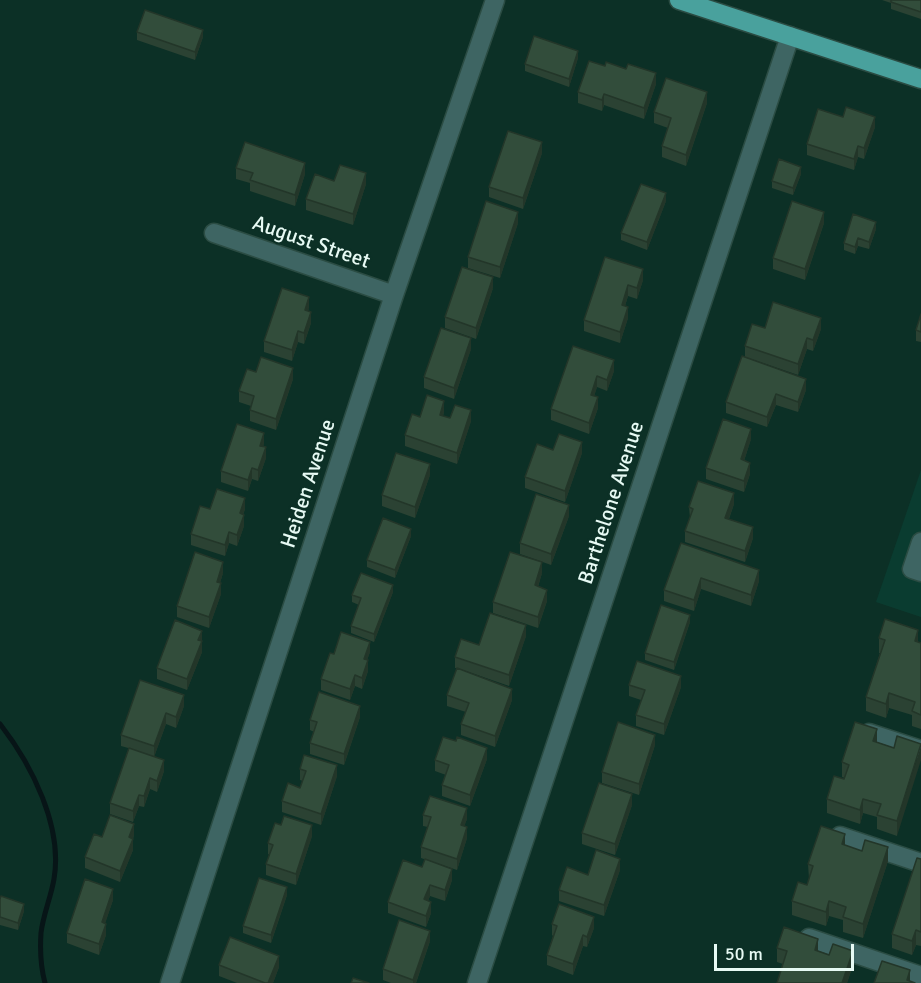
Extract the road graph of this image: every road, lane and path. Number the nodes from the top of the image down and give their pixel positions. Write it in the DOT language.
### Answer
graph roads {
  1 [pos="495,0"];
  2 [pos="679,0"];
  3 [pos="790,36"];
  4 [pos="921,79"];
  5 [pos="214,233"];
  6 [pos="394,295"];
  7 [pos="921,542"];
  8 [pos="921,572"];
  9 [pos="869,733"];
  10 [pos="921,750"];
  11 [pos="840,836"];
  12 [pos="921,863"];
  13 [pos="809,938"];
  14 [pos="921,976"];
  15 [pos="170,983"];
  16 [pos="477,983"];
  1 -- 6 [label="street, Heiden Avenue"];
  2 -- 3 [label="main road"];
  3 -- 4 [label="main road"];
  3 -- 16 [label="street, Barthelone Avenue"];
  5 -- 6 [label="street, August Street"];
  6 -- 15 [label="street, Heiden Avenue"];
  7 -- 8 [label="street"];
  9 -- 10 [label="street"];
  11 -- 12 [label="street"];
  13 -- 14 [label="street"];
}
